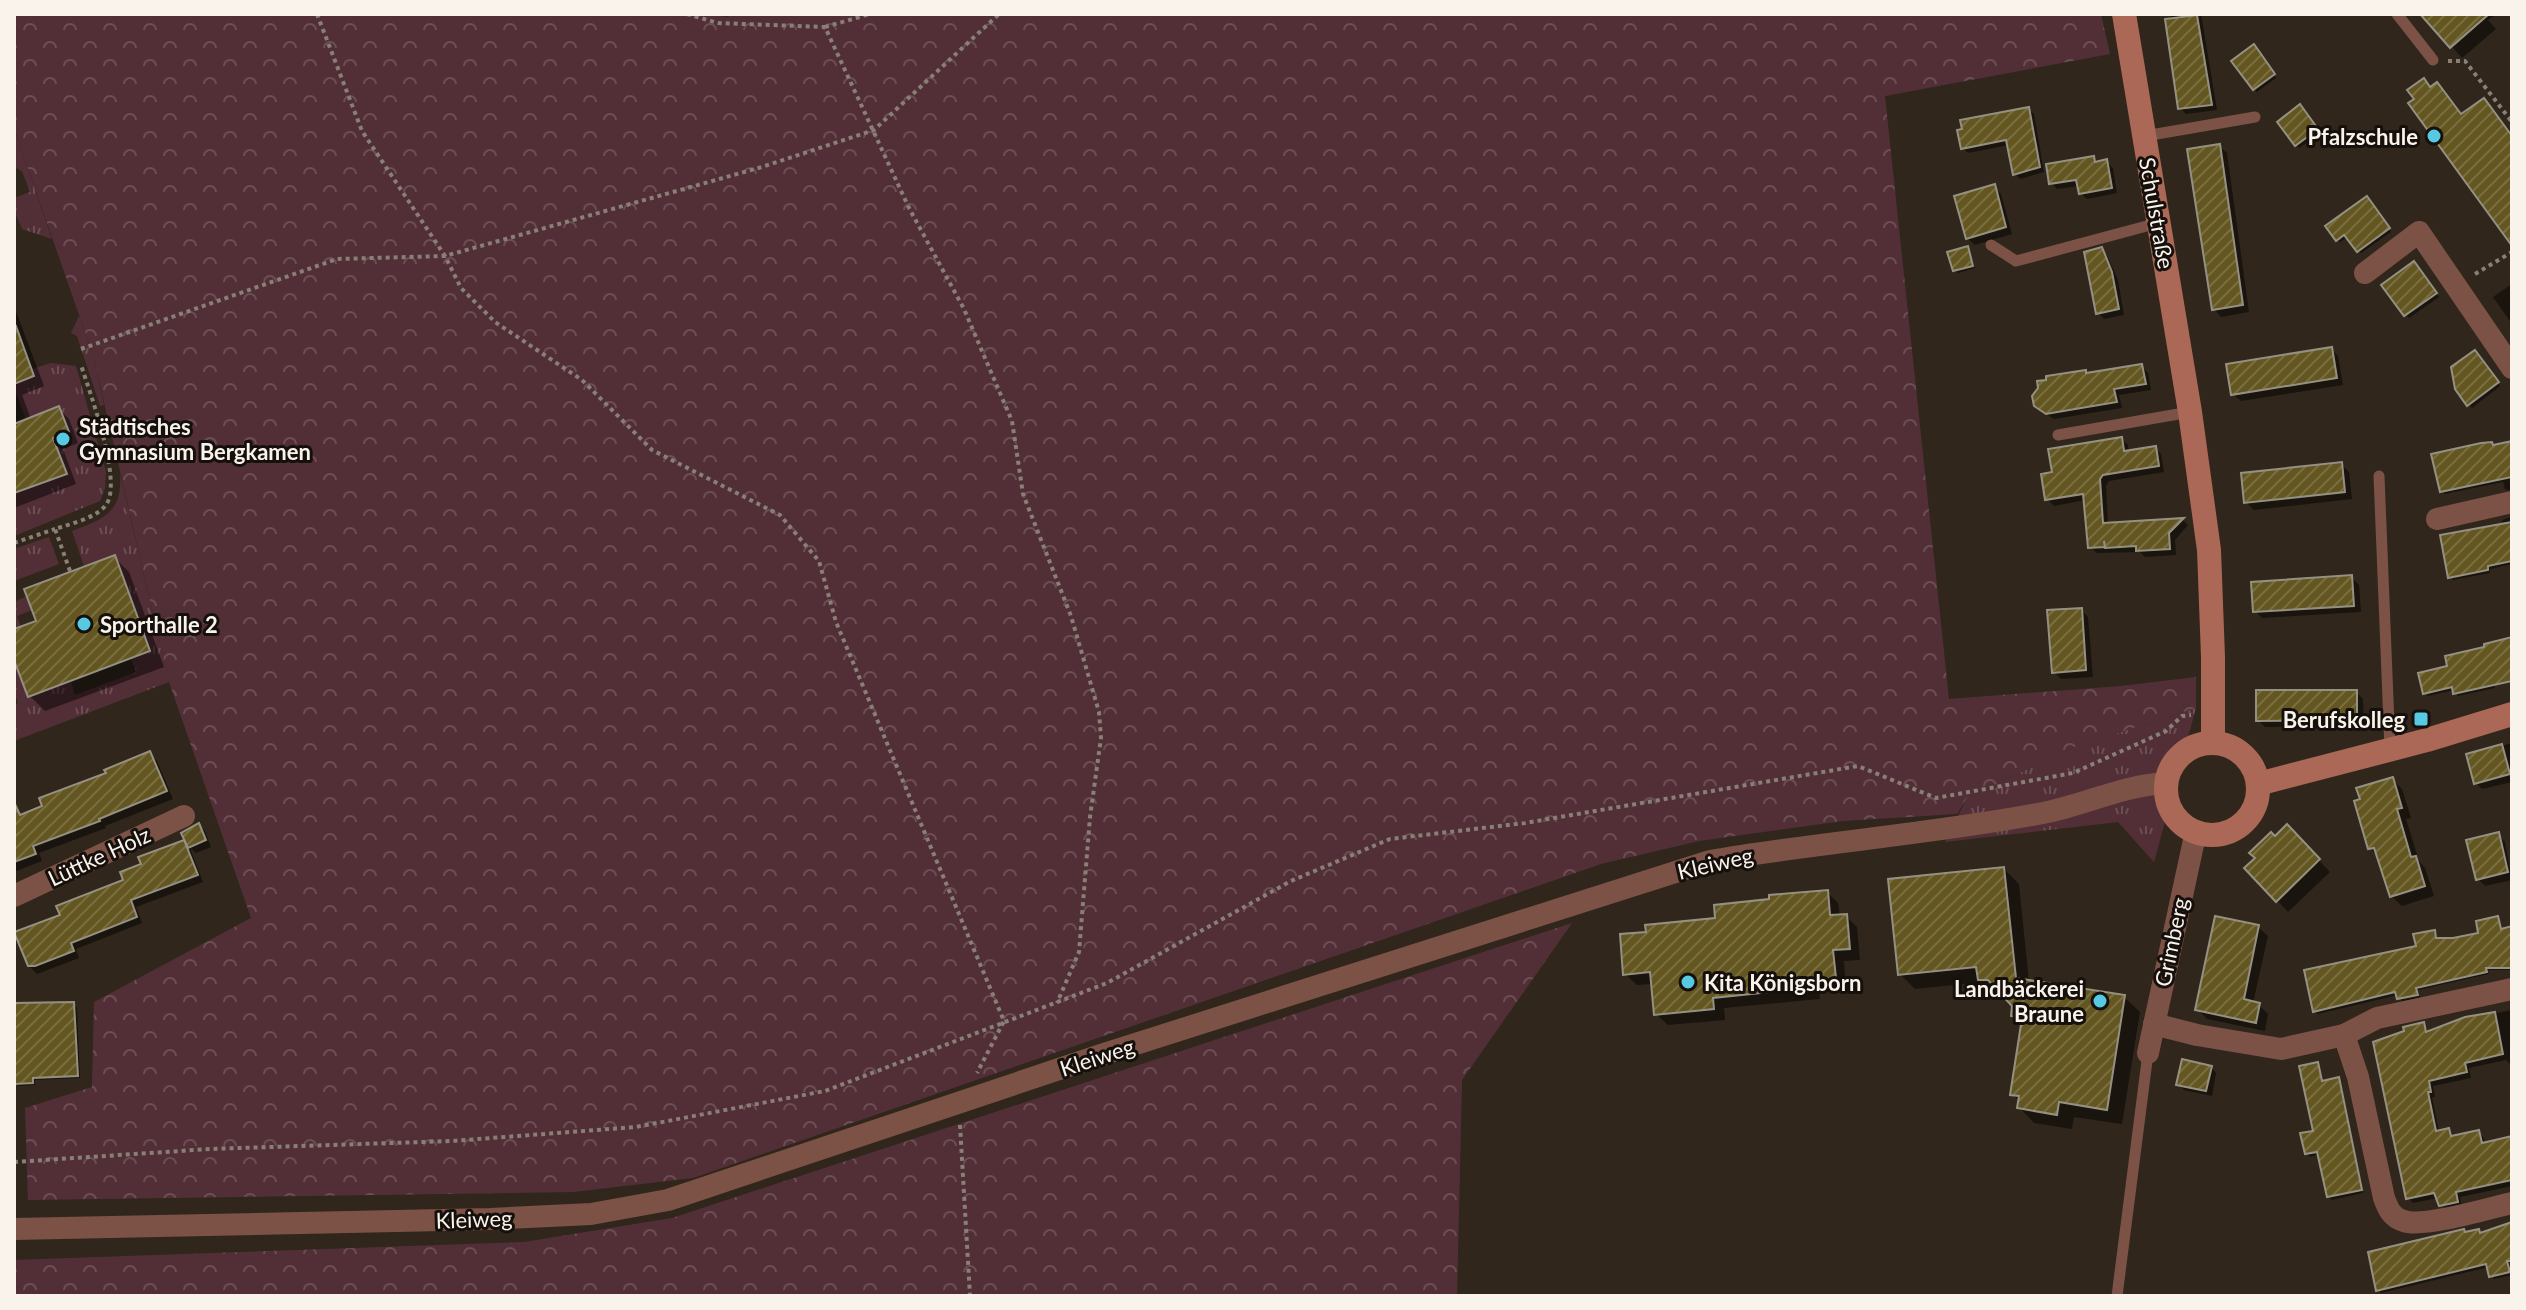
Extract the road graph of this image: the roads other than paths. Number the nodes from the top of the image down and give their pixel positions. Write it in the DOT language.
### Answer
graph roads {
  1 [pos="2124,14"];
  2 [pos="2397,14"];
  3 [pos="2433,60"];
  4 [pos="2255,117"];
  5 [pos="2144,137"];
  6 [pos="2159,223"];
  7 [pos="1991,245"];
  8 [pos="2365,273"];
  9 [pos="2512,368"];
  10 [pos="2190,412"];
  11 [pos="2058,435"];
  12 [pos="2379,476"];
  13 [pos="2512,502"];
  14 [pos="2437,519"];
  15 [pos="2512,714"];
  16 [pos="2213,743"];
  17 [pos="2390,750"];
  18 [pos="2167,783"];
  19 [pos="2258,784"];
  20 [pos="184,816"];
  21 [pos="2196,831"];
  22 [pos="14,896"];
  23 [pos="2512,989"];
  24 [pos="2154,1024"];
  25 [pos="2344,1035"];
  26 [pos="2148,1053"];
  27 [pos="2512,1203"];
  28 [pos="14,1229"];
  29 [pos="2117,1296"];
  1 -- 5 [label="main road, Schulstraße"];
  2 -- 3 [label="lane"];
  4 -- 5 [label="lane"];
  5 -- 6 [label="main road, Schulstraße"];
  6 -- 7 [label="lane"];
  6 -- 10 [label="main road, Schulstraße"];
  8 -- 9 [label="street"];
  10 -- 11 [label="lane"];
  10 -- 16 [label="main road, Schulstraße"];
  12 -- 17 [label="lane"];
  13 -- 14 [label="street"];
  15 -- 17 [label="main road"];
  16 -- 18 [label="main road"];
  16 -- 19 [label="main road"];
  17 -- 19 [label="main road"];
  18 -- 21 [label="main road"];
  18 -- 28 [label="street, Kleiweg"];
  19 -- 21 [label="main road"];
  20 -- 22 [label="street, Lüttke Holz"];
  21 -- 24 [label="street, Grimberg"];
  23 -- 25 [label="street"];
  24 -- 25 [label="street"];
  24 -- 26 [label="street, Grimberg"];
  25 -- 27 [label="street"];
  26 -- 29 [label="lane"];
}
